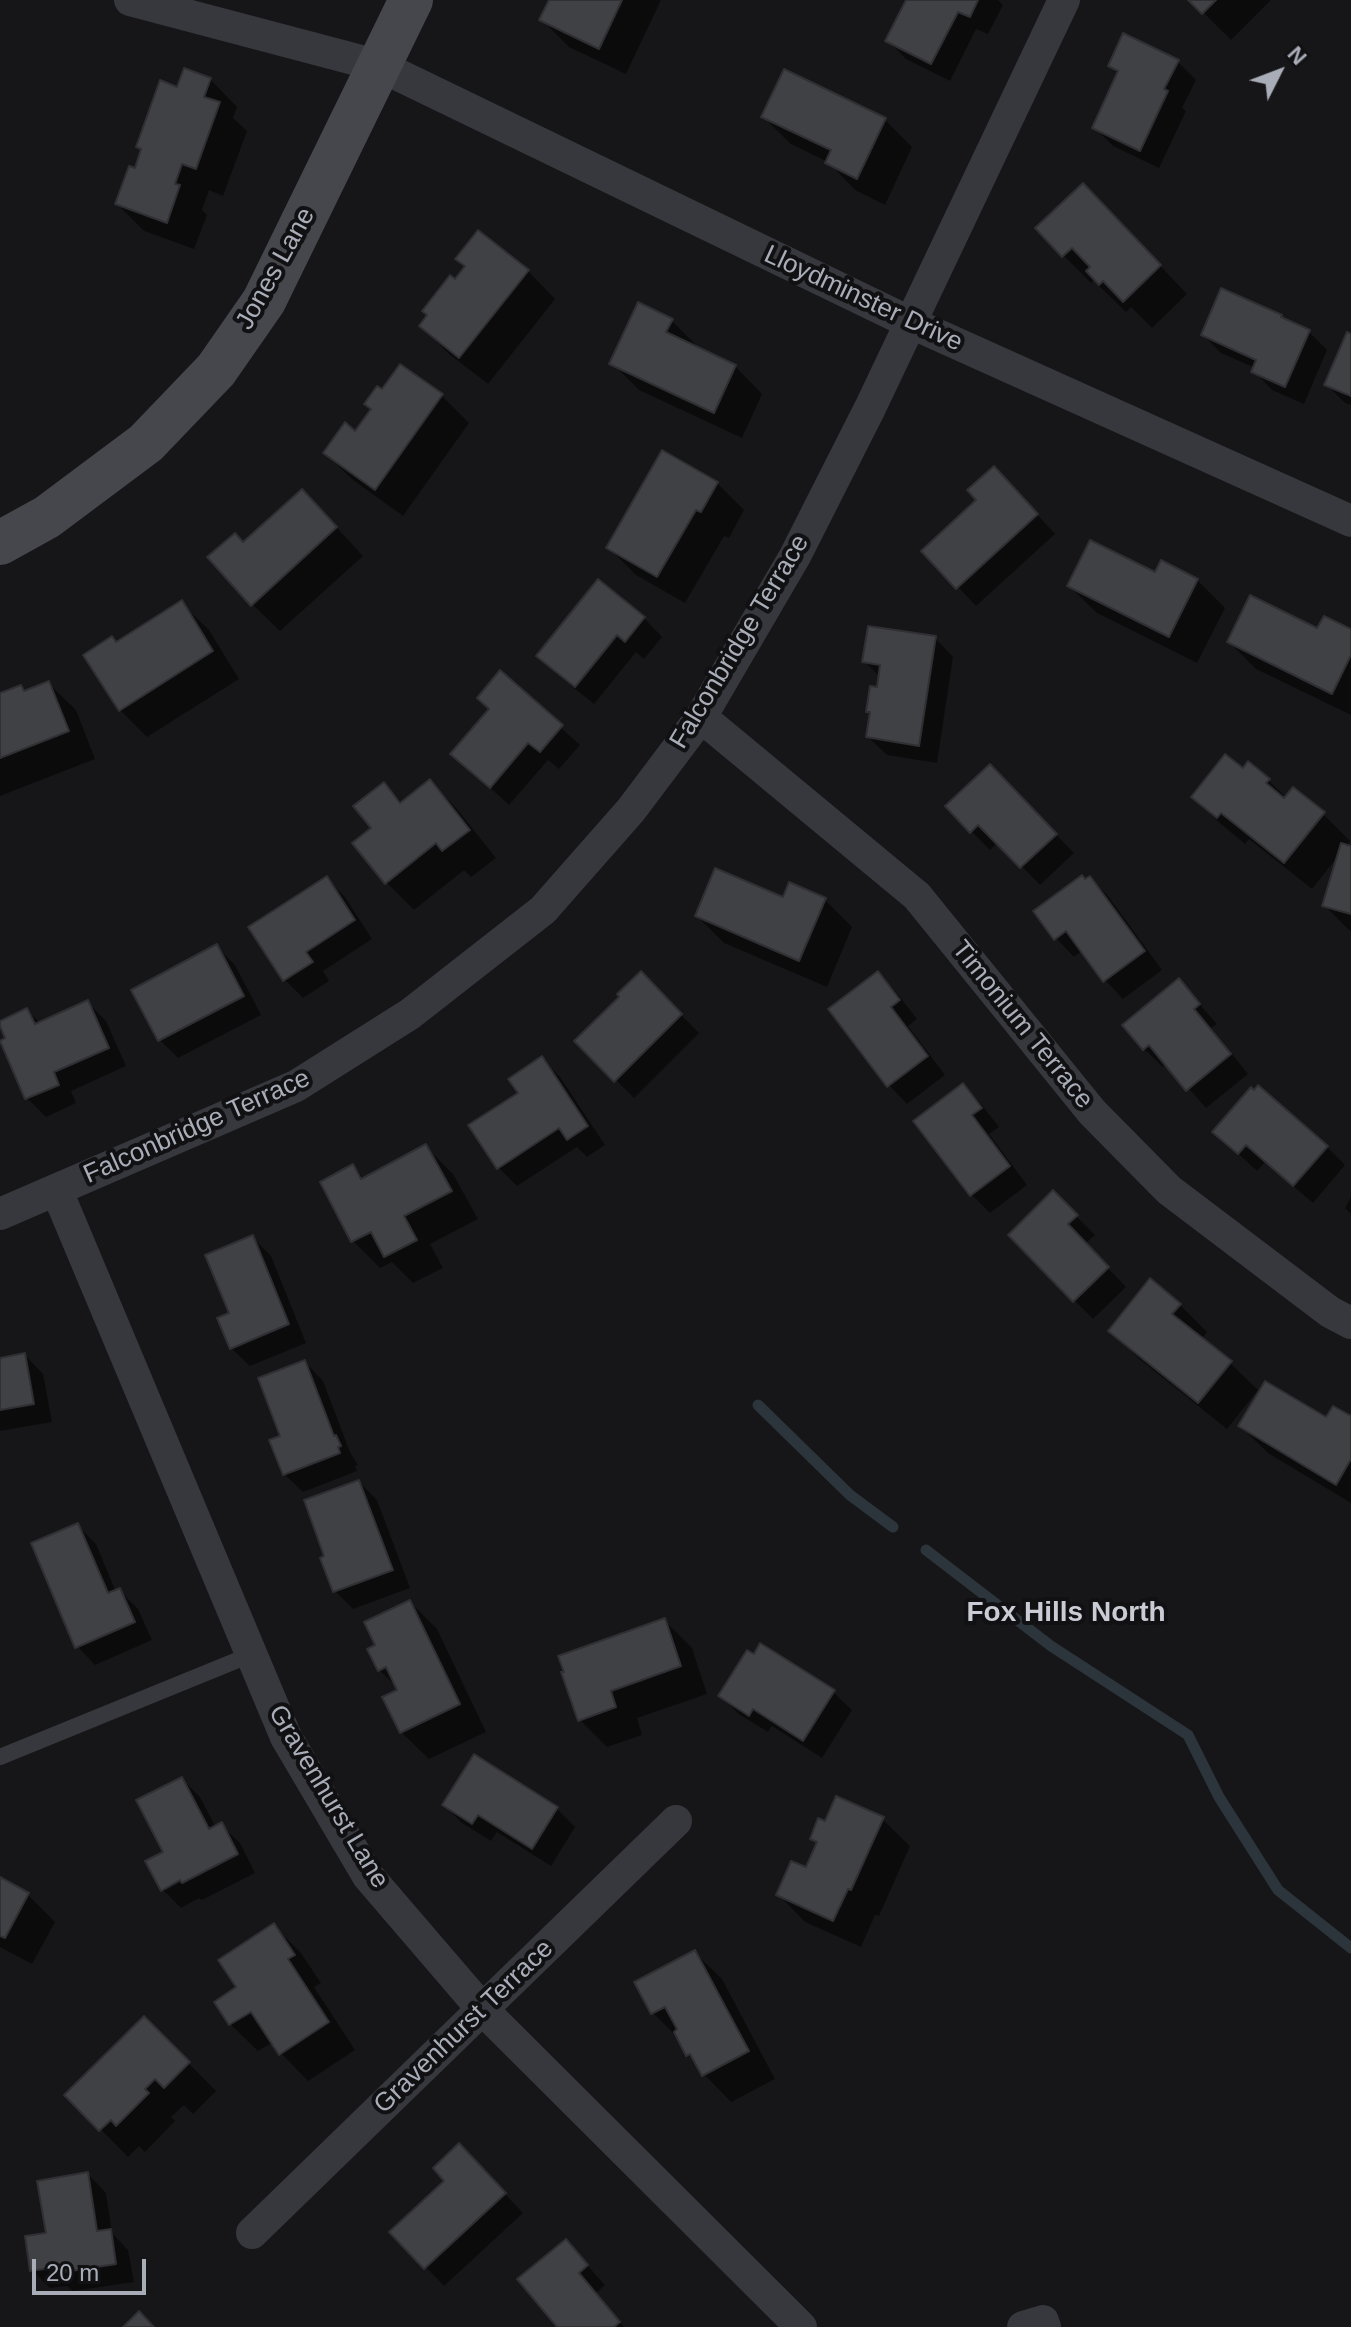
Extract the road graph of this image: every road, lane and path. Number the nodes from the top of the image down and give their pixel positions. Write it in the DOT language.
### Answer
graph roads {
  1 [pos="130,0"];
  2 [pos="411,0"];
  3 [pos="1064,0"];
  4 [pos="380,66"];
  5 [pos="909,322"];
  6 [pos="1351,521"];
  7 [pos="0,543"];
  8 [pos="701,717"];
  9 [pos="57,1191"];
  10 [pos="0,1214"];
  11 [pos="1351,1323"];
  12 [pos="250,1655"];
  13 [pos="0,1757"];
  14 [pos="676,1821"];
  15 [pos="483,2010"];
  16 [pos="252,2233"];
  17 [pos="801,2327"];
  18 [pos="1023,2327"];
  19 [pos="1045,2327"];
  1 -- 4 [label="street, Lloydminster Drive"];
  2 -- 4 [label="street, Jones Lane"];
  3 -- 5 [label="street, Falconbridge Terrace"];
  4 -- 5 [label="street, Lloydminster Drive"];
  4 -- 7 [label="street, Jones Lane"];
  5 -- 6 [label="street, Lloydminster Drive"];
  5 -- 8 [label="street, Falconbridge Terrace"];
  8 -- 9 [label="street, Falconbridge Terrace"];
  8 -- 11 [label="street, Timonium Terrace"];
  9 -- 10 [label="street, Falconbridge Terrace"];
  9 -- 12 [label="street, Gravenhurst Lane"];
  12 -- 13 [label="lane"];
  12 -- 15 [label="street, Gravenhurst Lane"];
  14 -- 15 [label="street, Gravenhurst Terrace"];
  15 -- 16 [label="street, Gravenhurst Terrace"];
  15 -- 17 [label="street, Gravenhurst Lane"];
  18 -- 19 [label="street"];
}
